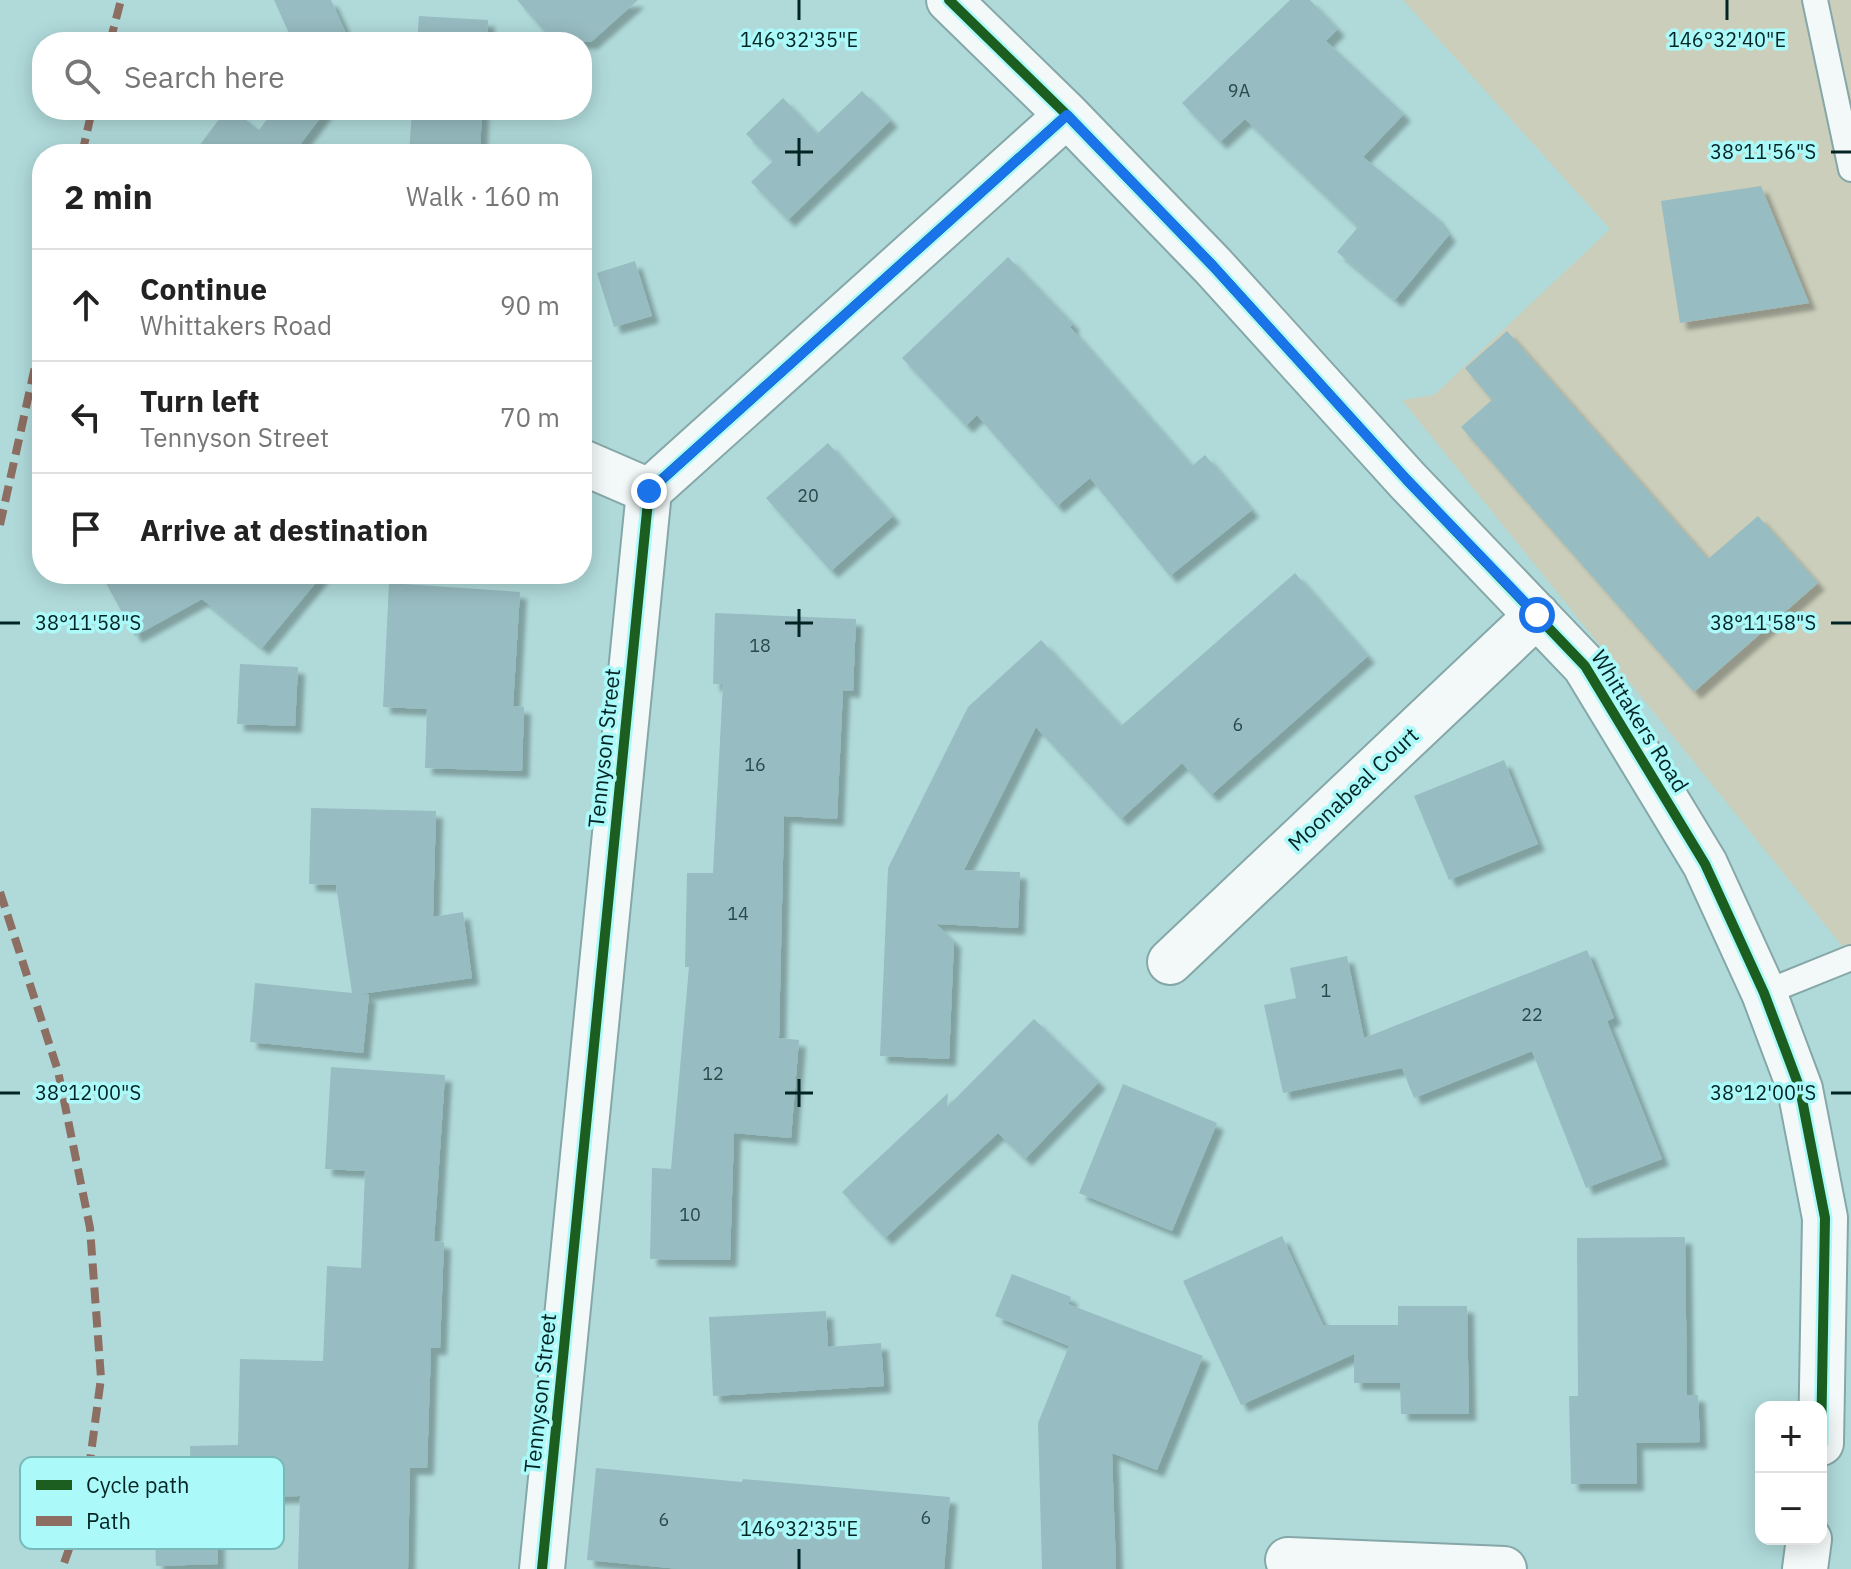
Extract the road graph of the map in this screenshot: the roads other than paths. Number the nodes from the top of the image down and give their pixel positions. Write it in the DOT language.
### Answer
graph roads {
  1 [pos="949,0"];
  2 [pos="1815,0"];
  3 [pos="1067,115"];
  4 [pos="1851,169"];
  5 [pos="592,466"];
  6 [pos="649,491"];
  7 [pos="1537,615"];
  8 [pos="1851,958"];
  9 [pos="1170,962"];
  10 [pos="1764,993"];
  11 [pos="1822,1401"];
  12 [pos="1808,1545"];
  13 [pos="1288,1560"];
  14 [pos="542,1569"];
  15 [pos="1504,1569"];
  16 [pos="1805,1569"];
  1 -- 3 [label="street, Whittakers Road"];
  2 -- 4 [label="lane"];
  3 -- 6 [label="street"];
  3 -- 7 [label="street, Whittakers Road"];
  5 -- 6 [label="street"];
  6 -- 14 [label="street, Tennyson Street"];
  7 -- 9 [label="street, Moonabeal Court"];
  7 -- 10 [label="street, Whittakers Road"];
  8 -- 10 [label="lane"];
  10 -- 11 [label="street, Whittakers Road"];
  12 -- 16 [label="street"];
  13 -- 15 [label="street"];
}
